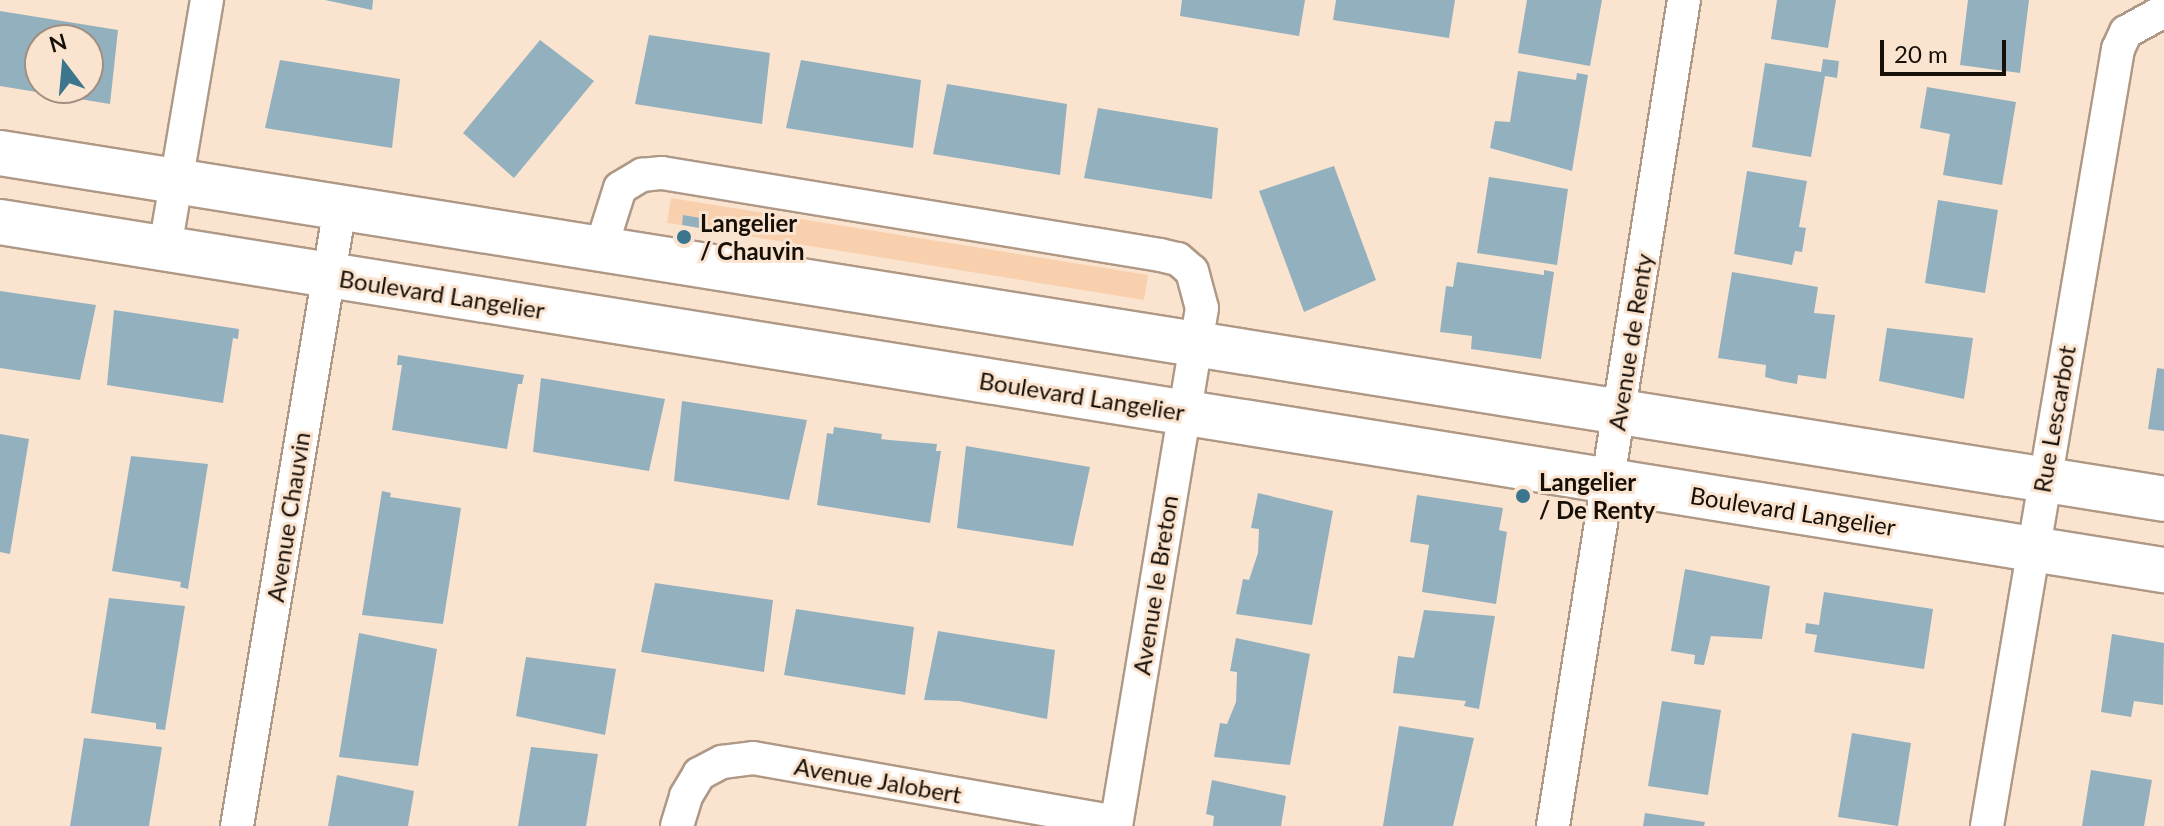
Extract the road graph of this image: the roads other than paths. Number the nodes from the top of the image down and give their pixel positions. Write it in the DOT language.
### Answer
graph roads {
  1 [pos="207,0"];
  2 [pos="1684,0"];
  3 [pos="2152,16"];
  4 [pos="0,153"];
  5 [pos="176,182"];
  6 [pos="340,208"];
  7 [pos="0,222"];
  8 [pos="165,248"];
  9 [pos="600,251"];
  10 [pos="329,275"];
  11 [pos="1196,345"];
  12 [pos="1183,412"];
  13 [pos="1619,413"];
  14 [pos="2044,480"];
  15 [pos="1609,482"];
  16 [pos="2164,499"];
  17 [pos="2032,549"];
  18 [pos="2164,570"];
  19 [pos="1116,824"];
  20 [pos="237,826"];
  21 [pos="677,826"];
  22 [pos="1553,826"];
  23 [pos="1987,826"];
  1 -- 5 [label="street"];
  2 -- 13 [label="street, Avenue de Renty"];
  3 -- 14 [label="street, Rue Lescarbot"];
  4 -- 5 [label="main road"];
  5 -- 6 [label="main road"];
  5 -- 8 [label="street"];
  6 -- 9 [label="main road"];
  6 -- 10 [label="street, Avenue Chauvin"];
  7 -- 8 [label="main road, Boulevard Langelier"];
  8 -- 10 [label="main road, Boulevard Langelier"];
  9 -- 11 [label="main road"];
  9 -- 11 [label="street"];
  10 -- 12 [label="main road, Boulevard Langelier"];
  10 -- 20 [label="street, Avenue Chauvin"];
  11 -- 12 [label="street, Avenue le Breton"];
  11 -- 13 [label="main road"];
  12 -- 15 [label="main road, Boulevard Langelier"];
  12 -- 19 [label="street, Avenue le Breton"];
  13 -- 14 [label="main road"];
  13 -- 15 [label="street, Avenue de Renty"];
  14 -- 16 [label="main road"];
  14 -- 17 [label="street, Rue Lescarbot"];
  15 -- 17 [label="main road, Boulevard Langelier"];
  15 -- 22 [label="street, Avenue de Renty"];
  17 -- 18 [label="main road, Boulevard Langelier"];
  17 -- 23 [label="street, Rue Lescarbot"];
  19 -- 21 [label="street, Avenue Jalobert"];
}
